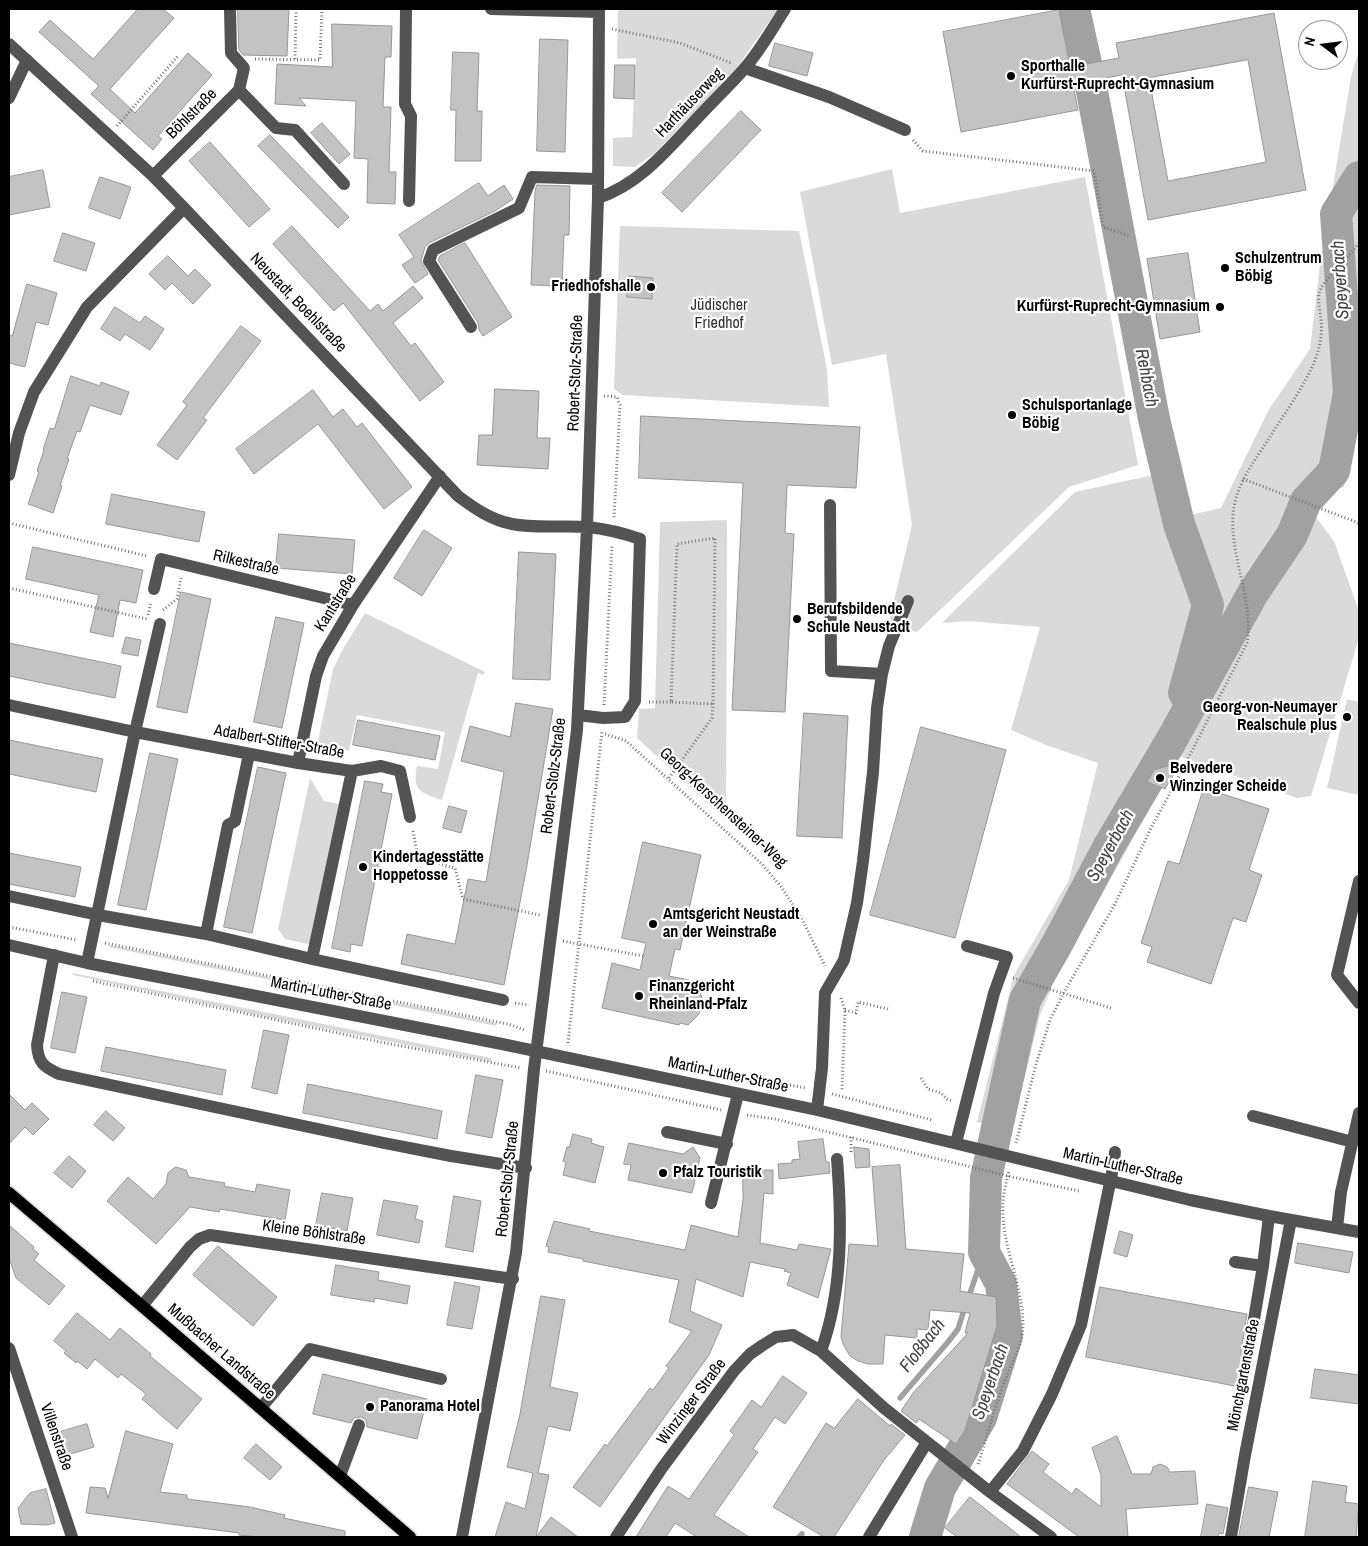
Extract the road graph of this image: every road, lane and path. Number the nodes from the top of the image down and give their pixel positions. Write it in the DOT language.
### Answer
graph roads {
  1 [pos="230,9"];
  2 [pos="296,9"];
  3 [pos="322,9"];
  4 [pos="406,9"];
  5 [pos="491,9"];
  6 [pos="785,9"];
  7 [pos="599,10"];
  8 [pos="599,26"];
  9 [pos="9,44"];
  10 [pos="178,56"];
  11 [pos="295,59"];
  12 [pos="27,60"];
  13 [pos="244,68"];
  14 [pos="745,68"];
  15 [pos="239,90"];
  16 [pos="9,98"];
  17 [pos="905,130"];
  18 [pos="109,136"];
  19 [pos="153,176"];
  20 [pos="598,179"];
  21 [pos="344,184"];
  22 [pos="598,198"];
  23 [pos="409,201"];
  24 [pos="184,208"];
  25 [pos="1130,236"];
  26 [pos="1359,243"];
  27 [pos="471,327"];
  28 [pos="591,394"];
  29 [pos="9,475"];
  30 [pos="440,476"];
  31 [pos="1243,479"];
  32 [pos="830,505"];
  33 [pos="9,523"];
  34 [pos="1359,523"];
  35 [pos="587,527"];
  36 [pos="613,531"];
  37 [pos="160,559"];
  38 [pos="184,565"];
  39 [pos="9,588"];
  40 [pos="154,589"];
  41 [pos="908,601"];
  42 [pos="352,605"];
  43 [pos="158,622"];
  44 [pos="882,674"];
  45 [pos="635,701"];
  46 [pos="671,702"];
  47 [pos="713,704"];
  48 [pos="9,705"];
  49 [pos="578,715"];
  50 [pos="603,718"];
  51 [pos="135,732"];
  52 [pos="602,734"];
  53 [pos="249,754"];
  54 [pos="298,763"];
  55 [pos="352,771"];
  56 [pos="669,778"];
  57 [pos="410,817"];
  58 [pos="1359,881"];
  59 [pos="9,896"];
  60 [pos="98,914"];
  61 [pos="553,918"];
  62 [pos="9,927"];
  63 [pos="206,934"];
  64 [pos="550,938"];
  65 [pos="92,943"];
  66 [pos="580,944"];
  67 [pos="9,945"];
  68 [pos="967,946"];
  69 [pos="54,955"];
  70 [pos="643,956"];
  71 [pos="312,959"];
  72 [pos="87,962"];
  73 [pos="833,978"];
  74 [pos="83,979"];
  75 [pos="1019,980"];
  76 [pos="1062,994"];
  77 [pos="503,1000"];
  78 [pos="1359,1003"];
  79 [pos="542,1008"];
  80 [pos="1111,1008"];
  81 [pos="845,1010"];
  82 [pos="888,1010"];
  83 [pos="843,1028"];
  84 [pos="539,1035"];
  85 [pos="568,1043"];
  86 [pos="537,1052"];
  87 [pos="534,1069"];
  88 [pos="921,1078"];
  89 [pos="842,1090"];
  90 [pos="820,1091"];
  91 [pos="738,1094"];
  92 [pos="966,1104"];
  93 [pos="817,1110"];
  94 [pos="734,1112"];
  95 [pos="1359,1113"];
  96 [pos="1252,1116"];
  97 [pos="960,1128"];
  98 [pos="667,1132"];
  99 [pos="851,1138"];
  100 [pos="1352,1142"];
  101 [pos="956,1143"];
  102 [pos="727,1144"];
  103 [pos="851,1152"];
  104 [pos="1114,1152"];
  105 [pos="1007,1156"];
  106 [pos="838,1159"];
  107 [pos="526,1168"];
  108 [pos="1008,1176"];
  109 [pos="1110,1181"];
  110 [pos="9,1193"];
  111 [pos="711,1203"];
  112 [pos="1269,1216"];
  113 [pos="1291,1220"];
  114 [pos="1337,1228"];
  115 [pos="1359,1232"];
  116 [pos="1235,1262"];
  117 [pos="1263,1266"];
  118 [pos="512,1279"];
  119 [pos="142,1306"];
  120 [pos="9,1348"];
  121 [pos="1249,1349"];
  122 [pos="821,1351"];
  123 [pos="441,1379"];
  124 [pos="261,1408"];
  125 [pos="359,1425"];
  126 [pos="927,1442"];
  127 [pos="340,1476"];
  128 [pos="972,1478"];
  129 [pos="990,1492"];
  130 [pos="72,1537"];
  131 [pos="410,1537"];
  132 [pos="463,1537"];
  133 [pos="616,1537"];
  134 [pos="869,1537"];
  135 [pos="1051,1537"];
  136 [pos="1230,1537"];
  1 -- 13 [label="street"];
  2 -- 11 [label="path"];
  3 -- 11 [label="path"];
  4 -- 23 [label="street"];
  5 -- 7 [label="street, Robert-Stolz-Straße"];
  6 -- 14 [label="street, Harthäuserweg"];
  7 -- 8 [label="street, Robert-Stolz-Straße"];
  8 -- 14 [label="path"];
  8 -- 20 [label="street, Robert-Stolz-Straße"];
  9 -- 12 [label="street, Neustadt, Boehlstraße"];
  10 -- 18 [label="path"];
  11 -- 13 [label="path"];
  12 -- 16 [label="street"];
  12 -- 18 [label="street, Neustadt, Boehlstraße"];
  13 -- 15 [label="street, Böhlstraße"];
  14 -- 17 [label="street"];
  14 -- 22 [label="street, Harthäuserweg"];
  15 -- 19 [label="street, Böhlstraße"];
  15 -- 21 [label="street"];
  17 -- 25 [label="path"];
  18 -- 19 [label="street, Neustadt, Boehlstraße"];
  19 -- 24 [label="street, Neustadt, Boehlstraße"];
  20 -- 22 [label="street, Robert-Stolz-Straße"];
  20 -- 27 [label="street"];
  22 -- 28 [label="street, Robert-Stolz-Straße"];
  24 -- 29 [label="street"];
  24 -- 30 [label="street, Neustadt, Boehlstraße"];
  26 -- 31 [label="path"];
  28 -- 35 [label="street, Robert-Stolz-Straße"];
  28 -- 36 [label="path"];
  30 -- 35 [label="street, Neustadt, Boehlstraße"];
  30 -- 42 [label="street, Kantstraße"];
  31 -- 34 [label="path"];
  31 -- 76 [label="path"];
  32 -- 44 [label="street"];
  33 -- 37 [label="path"];
  35 -- 36 [label="street, Neustadt, Boehlstraße"];
  35 -- 49 [label="street, Robert-Stolz-Straße"];
  36 -- 45 [label="street, Neustadt, Boehlstraße"];
  36 -- 50 [label="path"];
  37 -- 38 [label="street, Rilkestraße"];
  37 -- 40 [label="street"];
  38 -- 42 [label="street, Rilkestraße"];
  38 -- 43 [label="path"];
  39 -- 43 [label="path"];
  41 -- 44 [label="street"];
  42 -- 54 [label="street, Kantstraße"];
  43 -- 51 [label="street"];
  44 -- 73 [label="street"];
  45 -- 46 [label="path"];
  45 -- 50 [label="street"];
  46 -- 47 [label="path"];
  46 -- 47 [label="path"];
  47 -- 56 [label="path"];
  48 -- 51 [label="street, Adalbert-Stifter-Straße"];
  49 -- 50 [label="street"];
  49 -- 61 [label="street, Robert-Stolz-Straße"];
  50 -- 52 [label="path"];
  51 -- 53 [label="street, Adalbert-Stifter-Straße"];
  51 -- 60 [label="street"];
  52 -- 56 [label="path, Georg-Kerschensteiner-Weg"];
  52 -- 66 [label="path"];
  53 -- 54 [label="street, Adalbert-Stifter-Straße"];
  53 -- 63 [label="street"];
  54 -- 55 [label="street, Adalbert-Stifter-Straße"];
  55 -- 57 [label="street, Adalbert-Stifter-Straße"];
  55 -- 71 [label="street, Martin-Luther-Straße"];
  56 -- 73 [label="path, Georg-Kerschensteiner-Weg"];
  57 -- 61 [label="path"];
  58 -- 78 [label="street"];
  59 -- 60 [label="street, Martin-Luther-Straße"];
  60 -- 63 [label="street, Martin-Luther-Straße"];
  60 -- 65 [label="street"];
  61 -- 64 [label="street, Robert-Stolz-Straße"];
  62 -- 65 [label="path"];
  63 -- 71 [label="street, Martin-Luther-Straße"];
  64 -- 66 [label="path"];
  64 -- 79 [label="street, Robert-Stolz-Straße"];
  65 -- 72 [label="street"];
  65 -- 84 [label="path"];
  66 -- 70 [label="path"];
  66 -- 85 [label="path"];
  67 -- 69 [label="street, Martin-Luther-Straße"];
  68 -- 92 [label="street"];
  69 -- 72 [label="street, Martin-Luther-Straße"];
  69 -- 107 [label="street"];
  71 -- 77 [label="street, Martin-Luther-Straße"];
  72 -- 86 [label="street, Martin-Luther-Straße"];
  73 -- 90 [label="street"];
  74 -- 87 [label="path"];
  75 -- 76 [label="path"];
  76 -- 80 [label="path"];
  76 -- 105 [label="path"];
  77 -- 79 [label="path"];
  79 -- 84 [label="street, Robert-Stolz-Straße"];
  81 -- 82 [label="path"];
  83 -- 89 [label="path"];
  84 -- 86 [label="street, Robert-Stolz-Straße"];
  86 -- 87 [label="street, Robert-Stolz-Straße"];
  86 -- 91 [label="street, Martin-Luther-Straße"];
  87 -- 94 [label="path"];
  87 -- 107 [label="street, Robert-Stolz-Straße"];
  88 -- 92 [label="path"];
  90 -- 93 [label="street"];
  90 -- 97 [label="path"];
  91 -- 93 [label="street, Martin-Luther-Straße"];
  91 -- 94 [label="street"];
  92 -- 97 [label="street"];
  93 -- 101 [label="street, Martin-Luther-Straße"];
  94 -- 99 [label="path"];
  94 -- 102 [label="street"];
  95 -- 100 [label="street"];
  96 -- 100 [label="street"];
  97 -- 101 [label="street"];
  98 -- 102 [label="street"];
  99 -- 103 [label="path"];
  99 -- 108 [label="path"];
  100 -- 114 [label="street"];
  101 -- 105 [label="street, Martin-Luther-Straße"];
  102 -- 111 [label="street"];
  104 -- 109 [label="street"];
  105 -- 108 [label="path"];
  105 -- 109 [label="street, Martin-Luther-Straße"];
  106 -- 122 [label="street"];
  107 -- 118 [label="street, Robert-Stolz-Straße"];
  108 -- 128 [label="path"];
  109 -- 112 [label="street, Martin-Luther-Straße"];
  109 -- 129 [label="street"];
  110 -- 119 [label="main road, Mußbacher Landstraße"];
  112 -- 113 [label="street, Martin-Luther-Straße"];
  112 -- 117 [label="street"];
  113 -- 114 [label="street, Martin-Luther-Straße"];
  113 -- 136 [label="street, Mönchgartenstraße"];
  114 -- 115 [label="street, Martin-Luther-Straße"];
  116 -- 117 [label="street"];
  117 -- 121 [label="street"];
  118 -- 119 [label="street, Kleine Böhlstraße"];
  118 -- 132 [label="street, Robert-Stolz-Straße"];
  119 -- 124 [label="main road, Mußbacher Landstraße"];
  120 -- 130 [label="street, Villenstraße"];
  122 -- 126 [label="street, Winzinger Straße"];
  122 -- 133 [label="street, Winzinger Straße"];
  123 -- 124 [label="street"];
  124 -- 127 [label="main road, Mußbacher Landstraße"];
  125 -- 127 [label="street"];
  126 -- 128 [label="street, Winzinger Straße"];
  126 -- 134 [label="street"];
  127 -- 131 [label="main road, Mußbacher Landstraße"];
  128 -- 129 [label="street, Winzinger Straße"];
  129 -- 135 [label="street, Winzinger Straße"];
}
